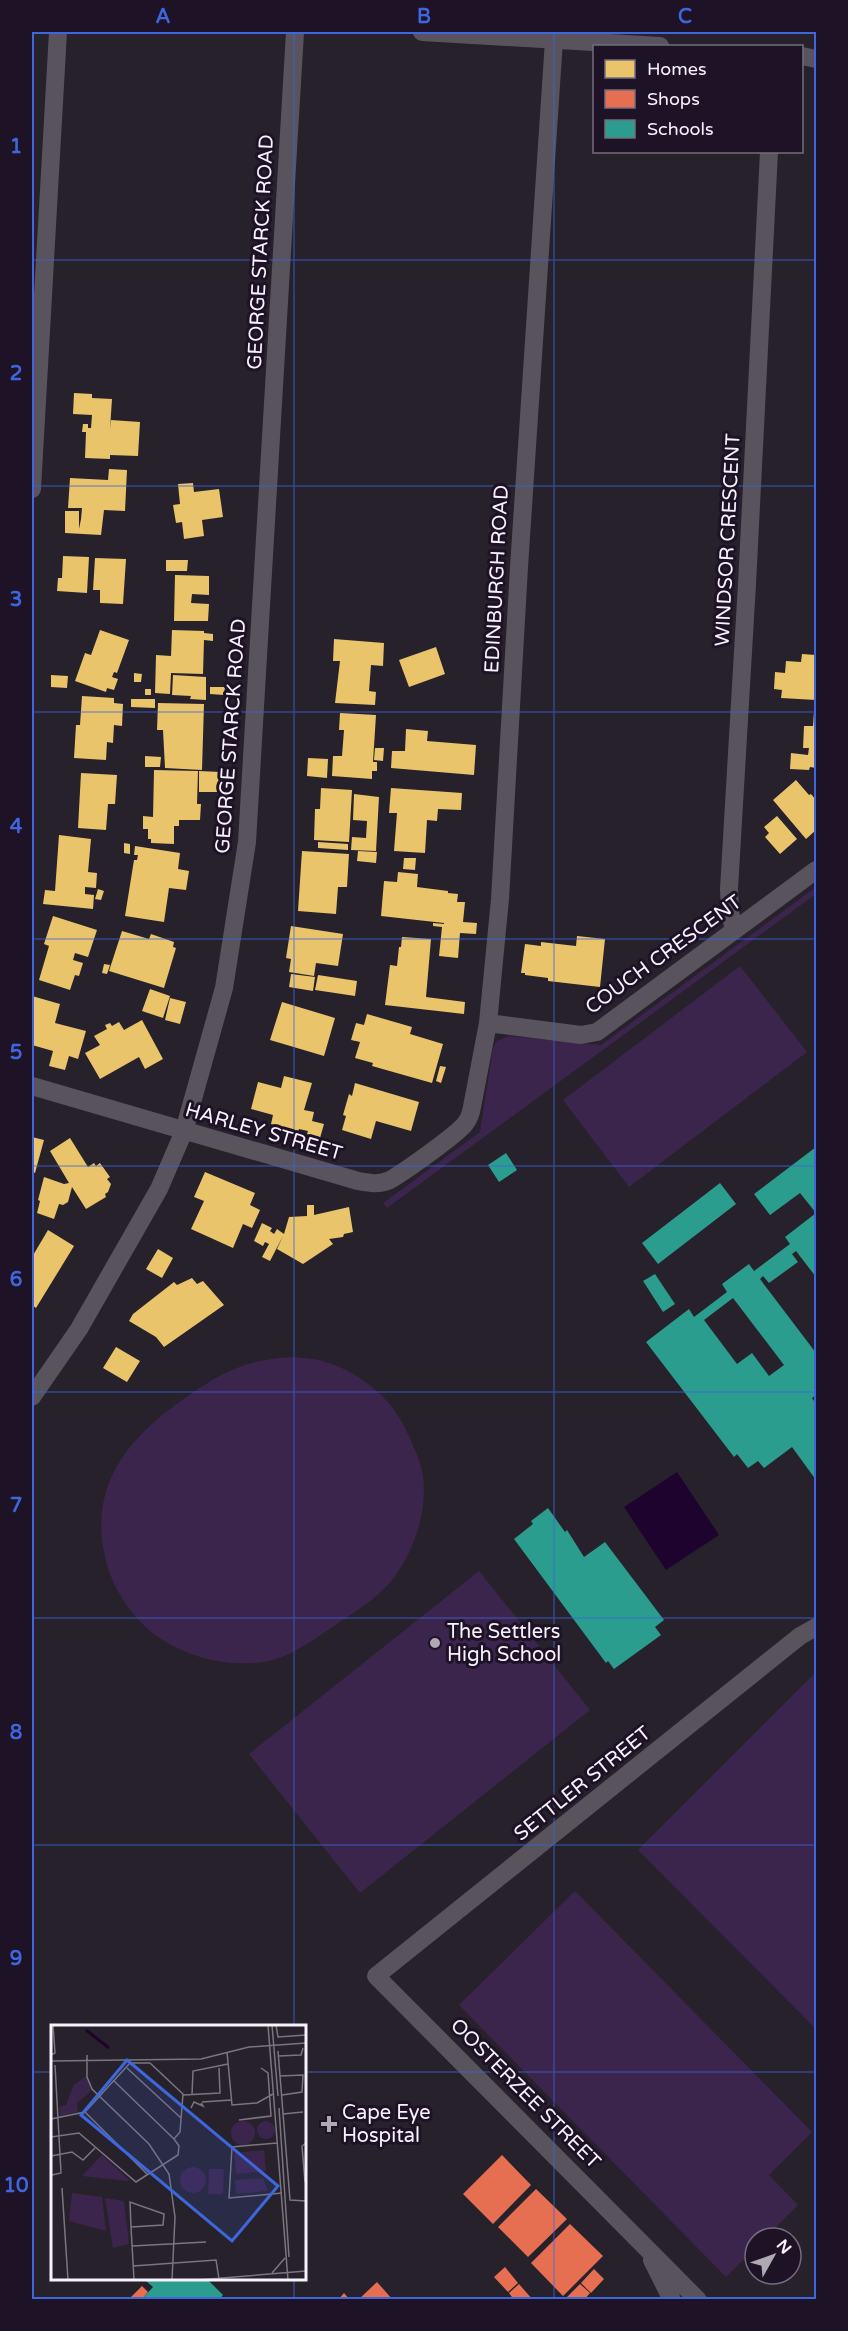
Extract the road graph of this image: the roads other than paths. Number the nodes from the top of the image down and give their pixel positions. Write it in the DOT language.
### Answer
graph roads {
  1 [pos="58,32"];
  2 [pos="295,32"];
  3 [pos="422,32"];
  4 [pos="554,40"];
  5 [pos="642,45"];
  6 [pos="769,153"];
  7 [pos="32,489"];
  8 [pos="816,870"];
  9 [pos="734,930"];
  10 [pos="488,1023"];
  11 [pos="32,1086"];
  12 [pos="468,1119"];
  13 [pos="183,1131"];
  14 [pos="32,1397"];
  15 [pos="816,1628"];
  16 [pos="376,1976"];
  17 [pos="643,2243"];
  18 [pos="672,2300"];
  19 [pos="698,2300"];
  1 -- 7 [label="street"];
  2 -- 13 [label="street, GEORGE STARCK ROAD"];
  3 -- 4 [label="street"];
  4 -- 5 [label="street"];
  4 -- 10 [label="street, EDINBURGH ROAD"];
  6 -- 9 [label="street, WINDSOR CRESCENT"];
  8 -- 9 [label="street, COUCH CRESCENT"];
  9 -- 10 [label="street, COUCH CRESCENT"];
  10 -- 12 [label="street, EDINBURGH ROAD"];
  11 -- 13 [label="street, HARLEY STREET"];
  12 -- 13 [label="street, HARLEY STREET"];
  13 -- 14 [label="street, GEORGE STARCK ROAD"];
  15 -- 16 [label="street, SETTLER STREET"];
  16 -- 17 [label="street, OOSTERZEE STREET"];
  17 -- 18 [label="street, OOSTERZEE STREET"];
  17 -- 19 [label="street, OOSTERZEE STREET"];
}
